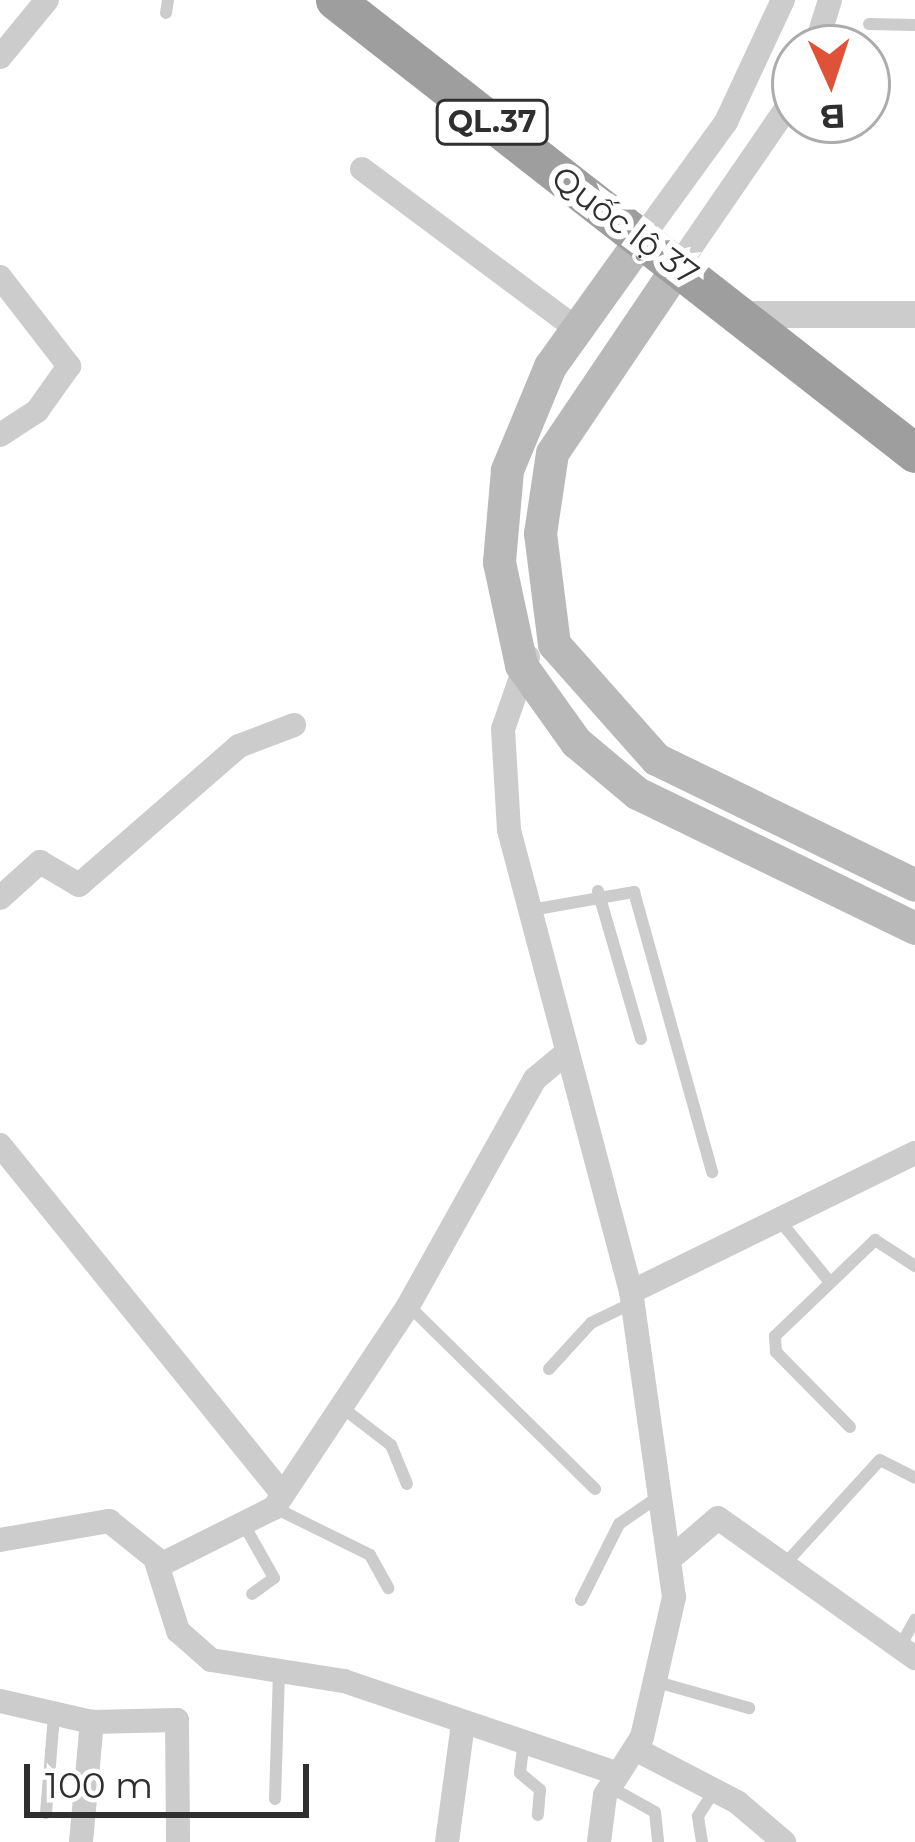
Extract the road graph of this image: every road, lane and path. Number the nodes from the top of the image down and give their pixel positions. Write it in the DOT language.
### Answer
graph roads {
  1 [pos="47,0"];
  2 [pos="334,0"];
  3 [pos="783,0"];
  4 [pos="0,57"];
  5 [pos="771,124"];
  6 [pos="362,169"];
  7 [pos="661,254"];
  8 [pos="0,277"];
  9 [pos="741,314"];
  10 [pos="915,314"];
  11 [pos="575,328"];
  12 [pos="0,435"];
  13 [pos="915,453"];
  14 [pos="539,652"];
  15 [pos="294,725"];
  16 [pos="915,885"];
  17 [pos="598,891"];
  18 [pos="0,898"];
  19 [pos="524,911"];
  20 [pos="915,928"];
  21 [pos="640,1039"];
  22 [pos="564,1055"];
  23 [pos="0,1145"];
  24 [pos="915,1154"];
  25 [pos="712,1172"];
  26 [pos="780,1221"];
  27 [pos="915,1266"];
  28 [pos="829,1282"];
  29 [pos="632,1298"];
  30 [pos="408,1306"];
  31 [pos="549,1369"];
  32 [pos="344,1409"];
  33 [pos="850,1426"];
  34 [pos="915,1478"];
  35 [pos="407,1484"];
  36 [pos="595,1489"];
  37 [pos="664,1493"];
  38 [pos="279,1501"];
  39 [pos="247,1530"];
  40 [pos="0,1540"];
  41 [pos="676,1554"];
  42 [pos="158,1566"];
  43 [pos="779,1570"];
  44 [pos="388,1588"];
  45 [pos="252,1594"];
  46 [pos="581,1600"];
  47 [pos="915,1620"];
  48 [pos="908,1652"];
  49 [pos="279,1672"];
  50 [pos="657,1682"];
  51 [pos="0,1701"];
  52 [pos="749,1708"];
  53 [pos="55,1715"];
  54 [pos="92,1722"];
  55 [pos="464,1723"];
  56 [pos="525,1739"];
  57 [pos="637,1750"];
  58 [pos="614,1780"];
  59 [pos="714,1791"];
  60 [pos="275,1799"];
  61 [pos="46,1814"];
  62 [pos="538,1815"];
  63 [pos="658,1841"];
  64 [pos="81,1842"];
  65 [pos="178,1842"];
  66 [pos="447,1842"];
  67 [pos="599,1842"];
  68 [pos="702,1842"];
  69 [pos="784,1842"];
  1 -- 4 [label="street"];
  2 -- 7 [label="highway, Quốc lộ 37 / QL.37"];
  3 -- 7 [label="street"];
  5 -- 7 [label="street"];
  6 -- 11 [label="street"];
  7 -- 9 [label="highway, Quốc lộ 37 / QL.37"];
  7 -- 11 [label="main road"];
  7 -- 14 [label="main road"];
  8 -- 12 [label="street"];
  9 -- 10 [label="street"];
  9 -- 13 [label="highway, Quốc lộ 37 / QL.37"];
  11 -- 14 [label="main road"];
  14 -- 16 [label="main road"];
  14 -- 19 [label="street"];
  14 -- 20 [label="main road"];
  15 -- 18 [label="street"];
  17 -- 19 [label="lane"];
  17 -- 21 [label="lane"];
  17 -- 25 [label="lane"];
  19 -- 22 [label="street"];
  22 -- 29 [label="street"];
  22 -- 30 [label="street"];
  23 -- 38 [label="street"];
  24 -- 26 [label="street"];
  26 -- 28 [label="lane"];
  26 -- 29 [label="street"];
  27 -- 28 [label="lane"];
  28 -- 33 [label="lane"];
  29 -- 31 [label="lane"];
  29 -- 37 [label="street"];
  30 -- 32 [label="street"];
  30 -- 36 [label="lane"];
  32 -- 35 [label="lane"];
  32 -- 38 [label="street"];
  34 -- 43 [label="lane"];
  37 -- 41 [label="street"];
  37 -- 46 [label="lane"];
  38 -- 39 [label="street"];
  38 -- 44 [label="lane"];
  39 -- 42 [label="street"];
  39 -- 45 [label="lane"];
  40 -- 42 [label="street"];
  41 -- 43 [label="street"];
  41 -- 50 [label="street"];
  42 -- 49 [label="street"];
  43 -- 48 [label="street"];
  47 -- 48 [label="lane"];
  49 -- 55 [label="street"];
  49 -- 60 [label="lane"];
  50 -- 52 [label="lane"];
  50 -- 57 [label="street"];
  51 -- 53 [label="street"];
  53 -- 54 [label="street"];
  53 -- 61 [label="lane"];
  54 -- 64 [label="street"];
  54 -- 65 [label="street"];
  55 -- 56 [label="street"];
  55 -- 66 [label="street"];
  56 -- 58 [label="street"];
  56 -- 62 [label="lane"];
  57 -- 58 [label="street"];
  57 -- 59 [label="street"];
  58 -- 63 [label="lane"];
  58 -- 67 [label="street"];
  59 -- 68 [label="lane"];
  59 -- 69 [label="street"];
}
